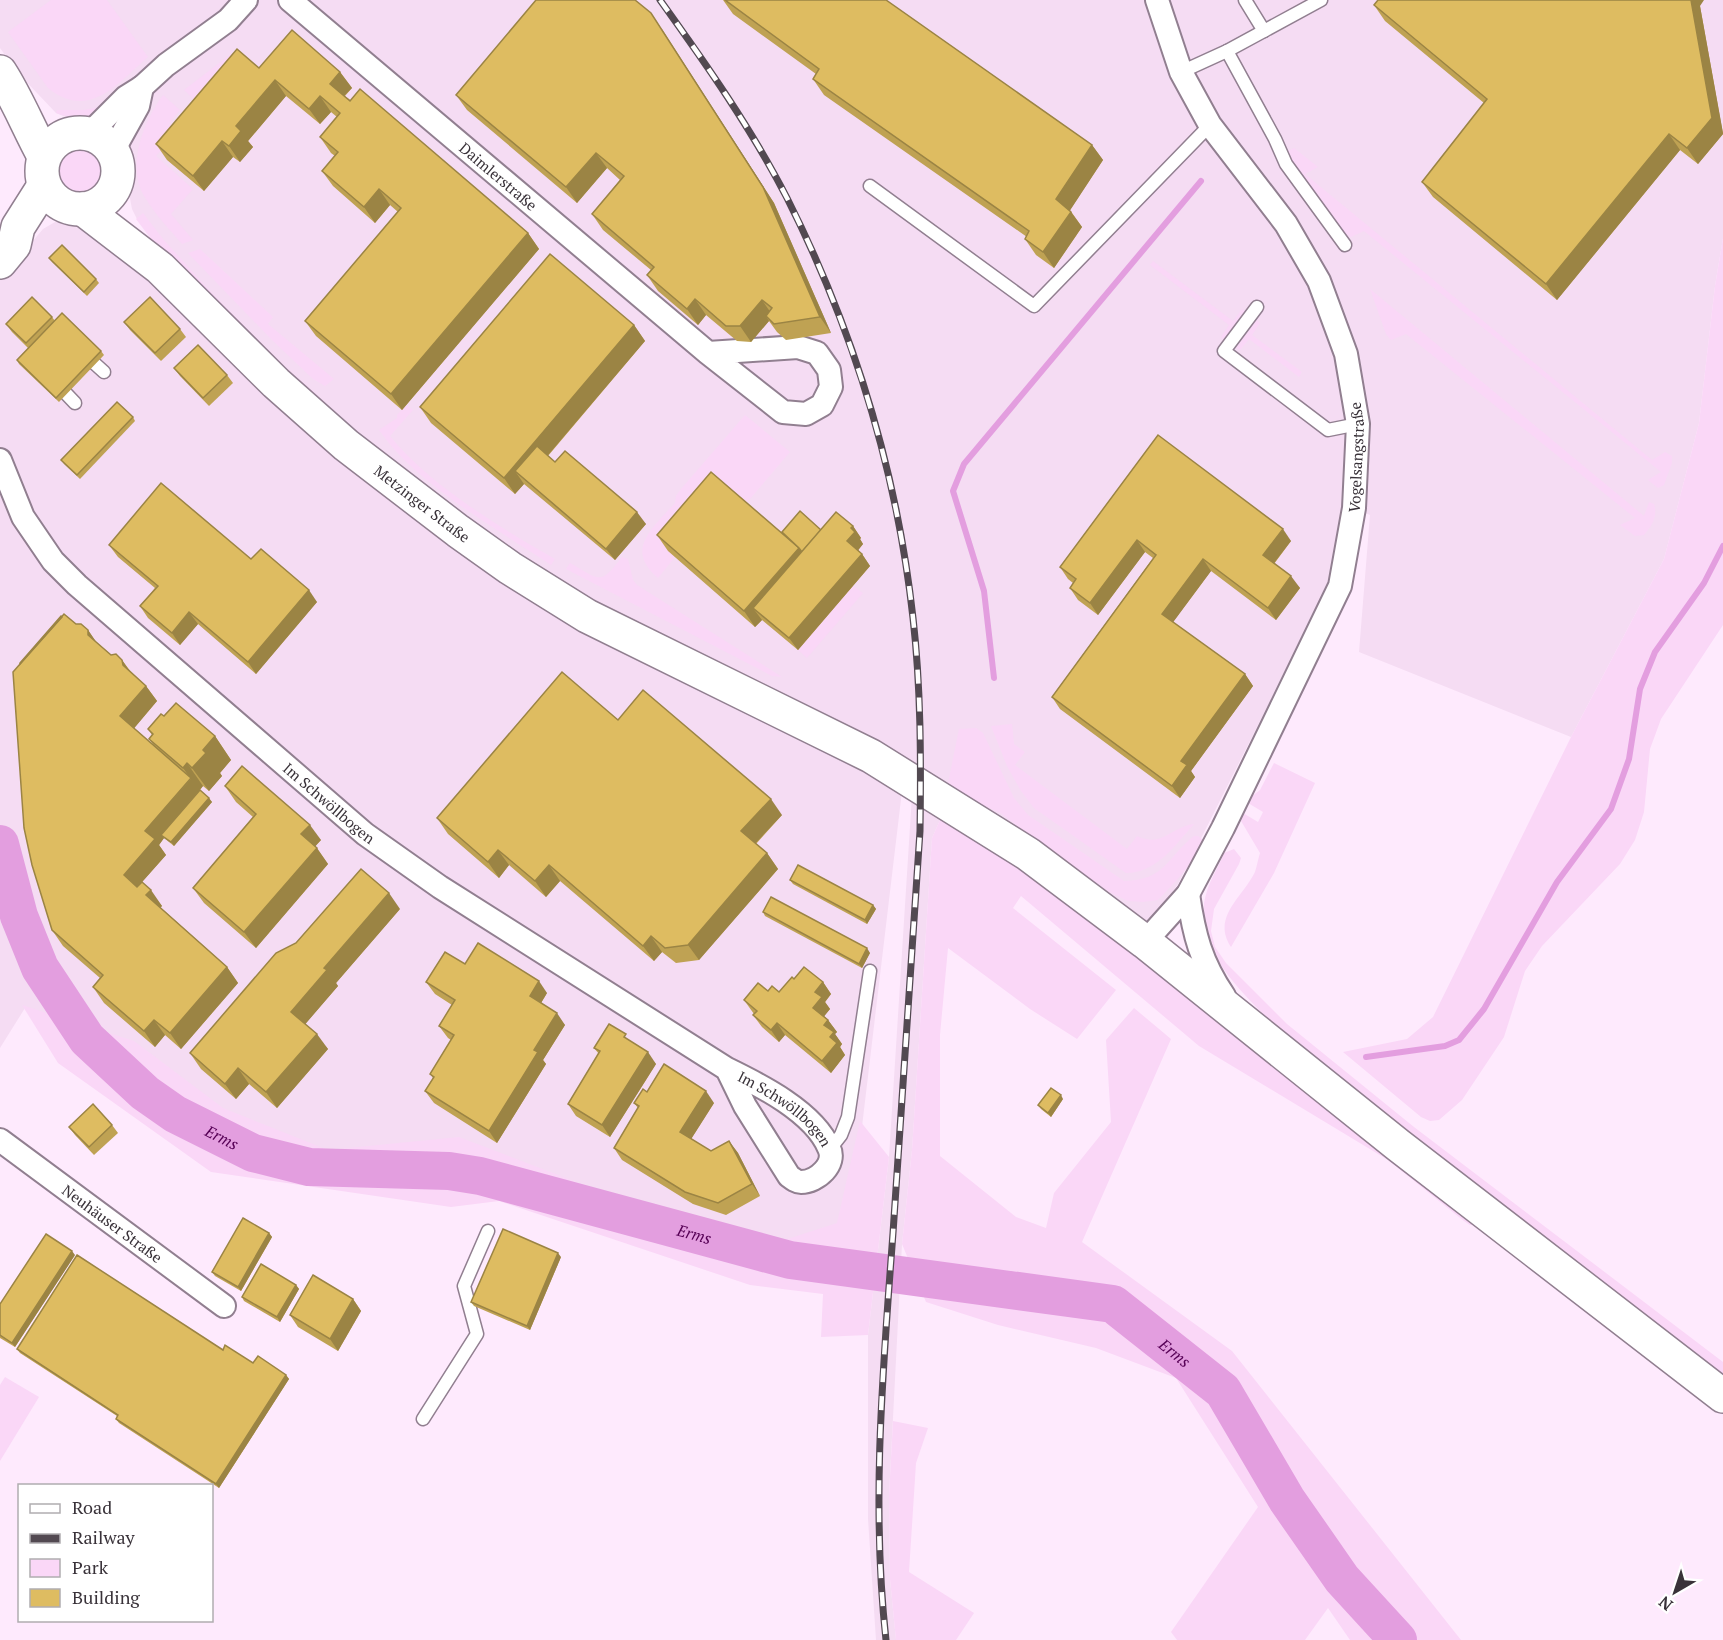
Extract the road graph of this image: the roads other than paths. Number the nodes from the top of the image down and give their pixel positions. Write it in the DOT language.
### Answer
graph roads {
  1 [pos="246,0"];
  2 [pos="290,0"];
  3 [pos="1156,0"];
  4 [pos="1245,0"];
  5 [pos="1321,0"];
  6 [pos="1264,31"];
  7 [pos="1227,51"];
  8 [pos="1181,72"];
  9 [pos="5,79"];
  10 [pos="1210,125"];
  11 [pos="90,139"];
  12 [pos="870,186"];
  13 [pos="115,187"];
  14 [pos="58,189"];
  15 [pos="1345,245"];
  16 [pos="7,254"];
  17 [pos="160,268"];
  18 [pos="1257,307"];
  19 [pos="71,341"];
  20 [pos="708,353"];
  21 [pos="43,370"];
  22 [pos="104,372"];
  23 [pos="75,403"];
  24 [pos="1358,424"];
  25 [pos="0,460"];
  26 [pos="1188,894"];
  27 [pos="1145,942"];
  28 [pos="870,971"];
  29 [pos="1237,1016"];
  30 [pos="727,1069"];
  31 [pos="0,1140"];
  32 [pos="830,1149"];
  33 [pos="488,1231"];
  34 [pos="224,1306"];
  35 [pos="1723,1396"];
  36 [pos="423,1419"];
  1 -- 11 [label="street"];
  2 -- 20 [label="street, Daimlerstraße"];
  3 -- 8 [label="street, Vogelsangstraße"];
  4 -- 6 [label="lane"];
  5 -- 6 [label="lane"];
  6 -- 7 [label="lane"];
  7 -- 8 [label="lane"];
  7 -- 15 [label="lane"];
  8 -- 10 [label="street, Vogelsangstraße"];
  9 -- 11 [label="street, Metzinger Straße"];
  9 -- 14 [label="street, Metzinger Straße"];
  10 -- 12 [label="lane"];
  10 -- 24 [label="street, Vogelsangstraße"];
  11 -- 13 [label="street, Metzinger Straße"];
  11 -- 14 [label="street"];
  13 -- 14 [label="street"];
  13 -- 17 [label="street, Metzinger Straße"];
  14 -- 16 [label="street"];
  14 -- 17 [label="street, Metzinger Straße"];
  17 -- 27 [label="street, Metzinger Straße"];
  18 -- 24 [label="lane"];
  19 -- 22 [label="lane"];
  20 -- 20 [label="street, Daimlerstraße"];
  21 -- 23 [label="lane"];
  24 -- 26 [label="street, Vogelsangstraße"];
  25 -- 30 [label="street, Im Schwöllbogen"];
  26 -- 27 [label="street, Vogelsangstraße"];
  26 -- 29 [label="street"];
  27 -- 29 [label="street, Metzinger Straße"];
  28 -- 32 [label="lane"];
  29 -- 35 [label="street, Metzinger Straße"];
  30 -- 32 [label="street, Im Schwöllbogen"];
  30 -- 32 [label="street, Im Schwöllbogen"];
  31 -- 34 [label="street, Neuhäuser Straße"];
  33 -- 36 [label="lane"];
}
